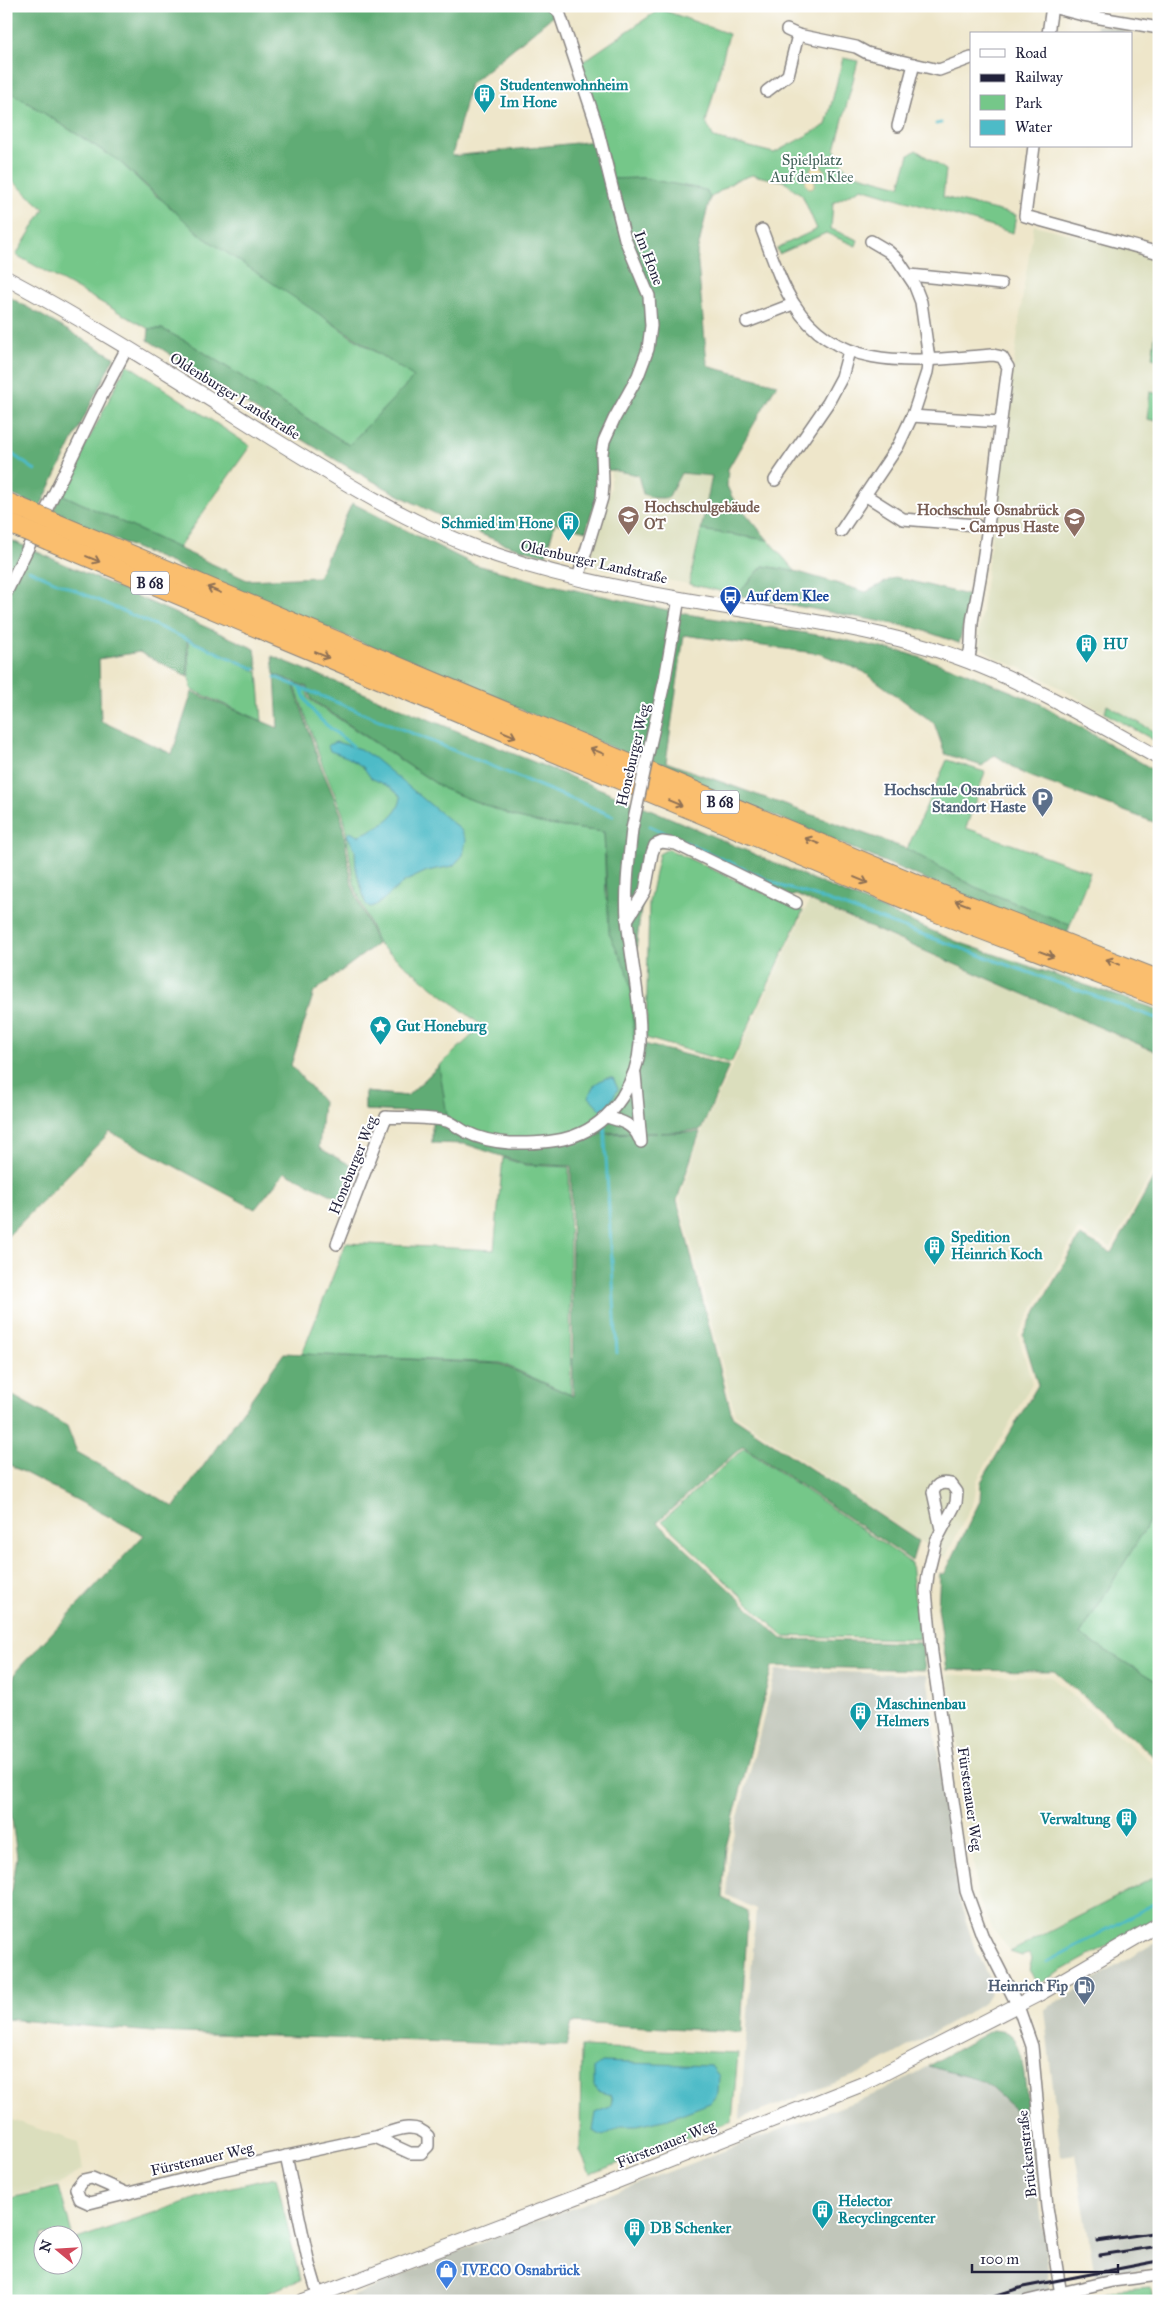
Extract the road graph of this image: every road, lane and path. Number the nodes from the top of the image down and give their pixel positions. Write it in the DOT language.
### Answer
graph roads {
  1 [pos="1052,7"];
  2 [pos="559,8"];
  3 [pos="1159,28"];
  4 [pos="786,30"];
  5 [pos="1048,32"];
  6 [pos="798,35"];
  7 [pos="970,58"];
  8 [pos="914,64"];
  9 [pos="767,91"];
  10 [pos="898,126"];
  11 [pos="1034,148"];
  12 [pos="762,230"];
  13 [pos="871,241"];
  14 [pos="1159,253"];
  15 [pos="910,275"];
  16 [pos="6,278"];
  17 [pos="1001,284"];
  18 [pos="793,304"];
  19 [pos="747,322"];
  20 [pos="127,348"];
  21 [pos="849,351"];
  22 [pos="929,359"];
  23 [pos="912,416"];
  24 [pos="1000,422"];
  25 [pos="775,480"];
  26 [pos="865,494"];
  27 [pos="6,502"];
  28 [pos="13,525"];
  29 [pos="976,525"];
  30 [pos="841,530"];
  31 [pos="52,531"];
  32 [pos="578,578"];
  33 [pos="6,594"];
  34 [pos="679,598"];
  35 [pos="280,627"];
  36 [pos="968,661"];
  37 [pos="1159,758"];
  38 [pos="796,903"];
  39 [pos="628,920"];
  40 [pos="1159,980"];
  41 [pos="1159,997"];
  42 [pos="635,1072"];
  43 [pos="605,1118"];
  44 [pos="337,1244"];
  45 [pos="941,1529"];
  46 [pos="1159,1924"];
  47 [pos="1018,2006"];
  48 [pos="375,2137"];
  49 [pos="286,2156"];
  50 [pos="126,2193"];
  51 [pos="1159,2274"];
  52 [pos="1061,2297"];
  53 [pos="319,2298"];
  54 [pos="1034,2300"];
  55 [pos="303,2301"];
  1 -- 3 [label="street"];
  1 -- 5 [label="street"];
  2 -- 32 [label="street, Im Hone"];
  4 -- 6 [label="street"];
  6 -- 8 [label="street"];
  6 -- 9 [label="street"];
  7 -- 8 [label="street"];
  8 -- 10 [label="street"];
  11 -- 14 [label="street"];
  12 -- 18 [label="street"];
  13 -- 15 [label="street"];
  15 -- 17 [label="street"];
  15 -- 22 [label="street"];
  16 -- 20 [label="street, Oldenburger Landstraße"];
  18 -- 19 [label="street"];
  18 -- 21 [label="street"];
  20 -- 32 [label="street, Oldenburger Landstraße"];
  20 -- 33 [label="street"];
  21 -- 22 [label="street"];
  21 -- 25 [label="street"];
  22 -- 23 [label="street"];
  22 -- 24 [label="street"];
  23 -- 24 [label="street"];
  23 -- 26 [label="street"];
  24 -- 36 [label="street"];
  26 -- 29 [label="street"];
  26 -- 30 [label="street"];
  27 -- 31 [label="highway, B 68, bridge"];
  28 -- 31 [label="highway, B 68, bridge"];
  31 -- 35 [label="highway, B 68"];
  32 -- 34 [label="street, Oldenburger Landstraße"];
  34 -- 36 [label="street, Oldenburger Landstraße"];
  34 -- 39 [label="street, Honeburger Weg, bridge"];
  40 -- 35 [label="highway, B 68, one-way"];
  35 -- 41 [label="highway, B 68, one-way"];
  36 -- 37 [label="street, Oldenburger Landstraße"];
  38 -- 39 [label="street"];
  39 -- 42 [label="street, Honeburger Weg"];
  42 -- 43 [label="street, Honeburger Weg"];
  42 -- 43 [label="street, Honeburger Weg"];
  43 -- 44 [label="street, Honeburger Weg"];
  45 -- 47 [label="street, Fürstenauer Weg"];
  46 -- 47 [label="street, Fürstenauer Weg"];
  47 -- 52 [label="street, Brückenstraße"];
  47 -- 53 [label="street, Fürstenauer Weg"];
  48 -- 49 [label="street, Fürstenauer Weg"];
  49 -- 50 [label="street, Fürstenauer Weg"];
  49 -- 53 [label="street"];
  51 -- 52 [label="street"];
  52 -- 54 [label="street"];
  53 -- 55 [label="street, Fürstenauer Weg"];
}
